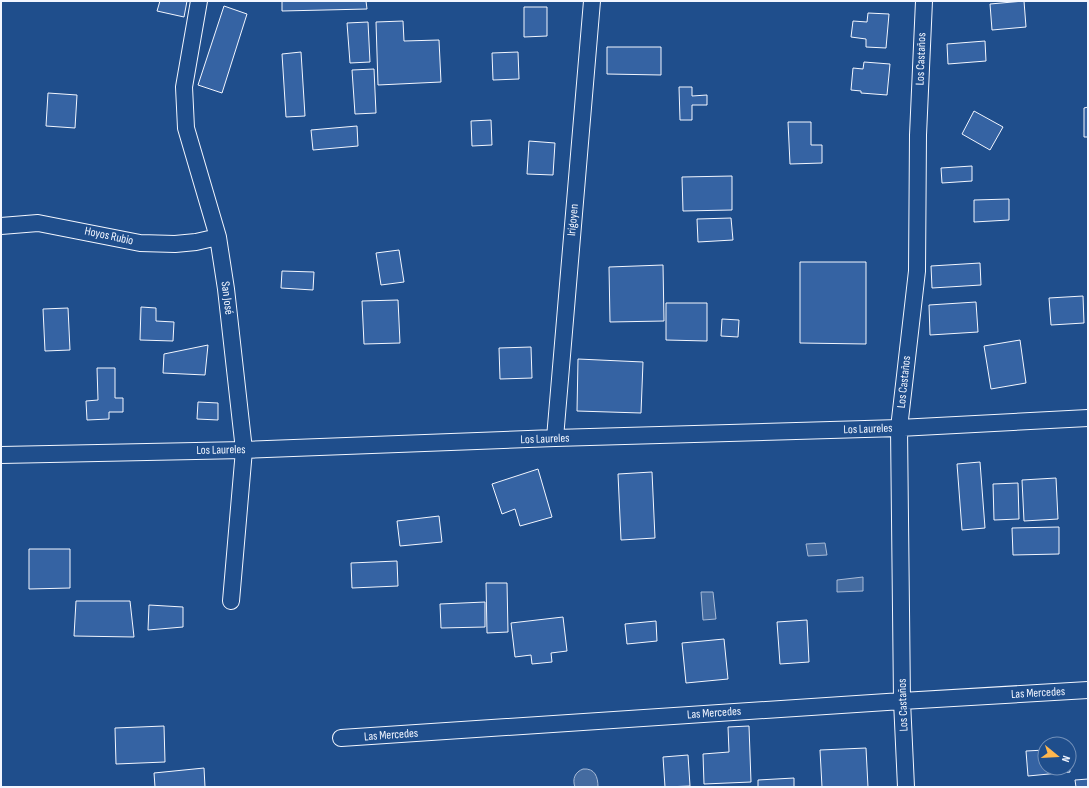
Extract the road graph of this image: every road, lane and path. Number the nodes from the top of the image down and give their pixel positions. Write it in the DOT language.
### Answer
graph roads {
  1 [pos="199,1"];
  2 [pos="592,1"];
  3 [pos="924,1"];
  4 [pos="1,226"];
  5 [pos="218,237"];
  6 [pos="1088,418"];
  7 [pos="899,428"];
  8 [pos="555,438"];
  9 [pos="244,450"];
  10 [pos="1,455"];
  11 [pos="231,600"];
  12 [pos="1088,690"];
  13 [pos="902,701"];
  14 [pos="341,738"];
  15 [pos="906,787"];
  1 -- 5 [label="street, San José"];
  2 -- 8 [label="street, Irigoyen"];
  3 -- 7 [label="street, Los Castaños"];
  4 -- 5 [label="street, Hoyos Rubio"];
  5 -- 9 [label="street, San José"];
  6 -- 7 [label="street, Los Laureles"];
  7 -- 8 [label="street, Los Laureles"];
  7 -- 13 [label="street, Los Castaños"];
  8 -- 9 [label="street, Los Laureles"];
  9 -- 10 [label="street, Los Laureles"];
  9 -- 11 [label="street, San José"];
  12 -- 13 [label="street, Las Mercedes"];
  13 -- 14 [label="street, Las Mercedes"];
  13 -- 15 [label="street, Los Castaños"];
}
